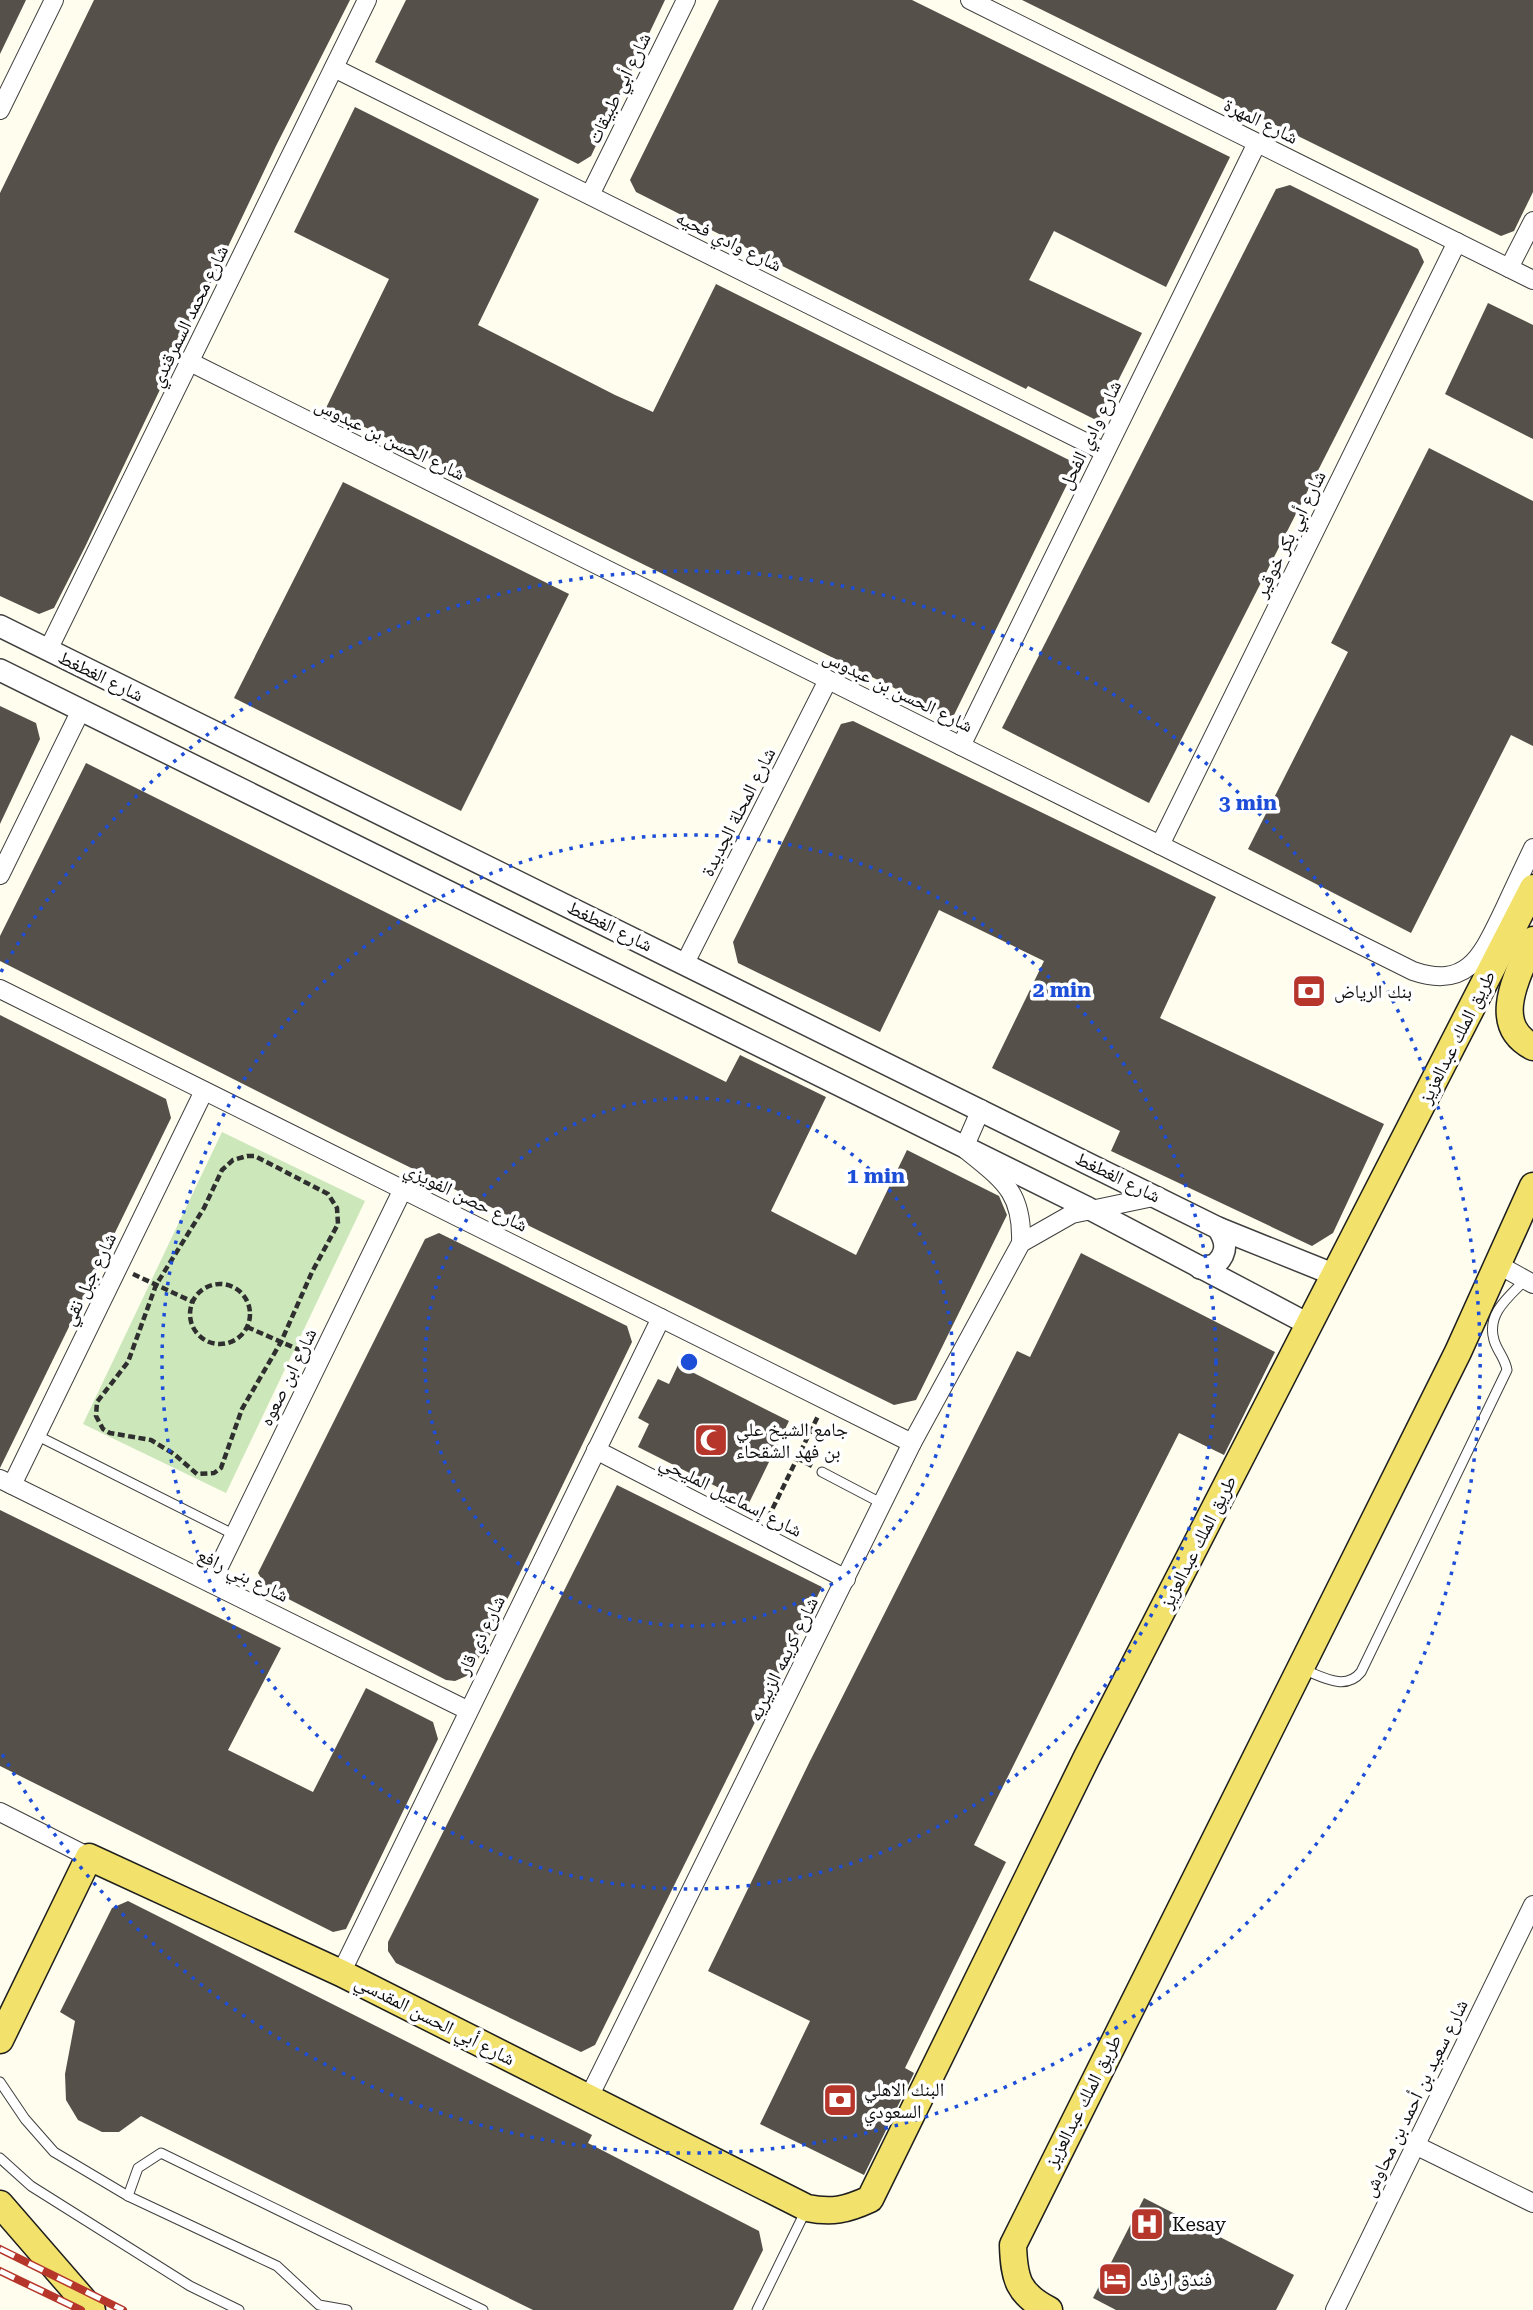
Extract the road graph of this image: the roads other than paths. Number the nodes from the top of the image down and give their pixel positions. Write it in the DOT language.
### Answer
graph roads {
  1 [pos="54,0"];
  2 [pos="367,0"];
  3 [pos="686,0"];
  4 [pos="970,0"];
  5 [pos="334,68"];
  6 [pos="0,110"];
  7 [pos="1257,143"];
  8 [pos="590,195"];
  9 [pos="1533,220"];
  10 [pos="1457,242"];
  11 [pos="1509,268"];
  12 [pos="1533,280"];
  13 [pos="190,362"];
  14 [pos="1105,452"];
  15 [pos="0,626"];
  16 [pos="48,650"];
  17 [pos="0,670"];
  18 [pos="828,680"];
  19 [pos="81,710"];
  20 [pos="961,746"];
  21 [pos="1160,845"];
  22 [pos="1533,848"];
  23 [pos="0,876"];
  24 [pos="1533,888"];
  25 [pos="1533,940"];
  26 [pos="685,963"];
  27 [pos="0,989"];
  28 [pos="1533,1047"];
  29 [pos="204,1091"];
  30 [pos="981,1109"];
  31 [pos="964,1148"];
  32 [pos="1533,1186"];
  33 [pos="403,1189"];
  34 [pos="1158,1196"];
  35 [pos="1088,1208"];
  36 [pos="1218,1228"];
  37 [pos="1021,1243"];
  38 [pos="1497,1264"];
  39 [pos="1200,1268"];
  40 [pos="1335,1275"];
  41 [pos="1530,1282"];
  42 [pos="661,1318"];
  43 [pos="1310,1325"];
  44 [pos="36,1435"];
  45 [pos="912,1443"];
  46 [pos="596,1450"];
  47 [pos="822,1472"];
  48 [pos="6,1482"];
  49 [pos="883,1504"];
  50 [pos="234,1535"];
  51 [pos="846,1579"];
  52 [pos="211,1583"];
  53 [pos="1301,1668"];
  54 [pos="467,1710"];
  55 [pos="0,1812"];
  56 [pos="89,1857"];
  57 [pos="1533,1905"];
  58 [pos="341,1973"];
  59 [pos="0,2040"];
  60 [pos="0,2082"];
  61 [pos="589,2097"];
  62 [pos="1415,2145"];
  63 [pos="0,2158"];
  64 [pos="128,2196"];
  65 [pos="870,2199"];
  66 [pos="1533,2203"];
  67 [pos="0,2204"];
  68 [pos="807,2208"];
  69 [pos="1041,2306"];
  70 [pos="315,2308"];
  71 [pos="480,2309"];
  72 [pos="92,2310"];
  73 [pos="239,2310"];
  74 [pos="347,2310"];
  75 [pos="757,2310"];
  76 [pos="1335,2310"];
  1 -- 6 [label="street"];
  2 -- 5 [label="street, شارع محمد السمرقندي"];
  3 -- 8 [label="street, شارع أبي طبيقات"];
  4 -- 7 [label="street, شارع المهرة"];
  5 -- 8 [label="street, شارع وادي فحيه"];
  5 -- 13 [label="street, شارع محمد السمرقندي"];
  7 -- 10 [label="street, شارع المهرة"];
  7 -- 14 [label="street, شارع وادي الفحل"];
  8 -- 14 [label="street, شارع وادي فحيه"];
  9 -- 11 [label="street"];
  10 -- 11 [label="street, شارع المهرة"];
  10 -- 21 [label="street, شارع أبي بكر خوقير"];
  11 -- 12 [label="street, شارع المهرة"];
  13 -- 16 [label="street, شارع محمد السمرقندي"];
  13 -- 18 [label="street, شارع الحسن بن عبدوس"];
  14 -- 20 [label="street, شارع وادي الفحل"];
  15 -- 16 [label="street, شارع الغطغط"];
  16 -- 26 [label="street, شارع الغطغط"];
  17 -- 19 [label="street, شارع الغطغط"];
  18 -- 20 [label="street, شارع الحسن بن عبدوس"];
  18 -- 26 [label="street, شارع المحلة الجديدة"];
  19 -- 23 [label="street"];
  19 -- 31 [label="street, شارع الغطغط"];
  20 -- 21 [label="street, شارع الحسن بن عبدوس"];
  21 -- 22 [label="street, شارع الحسن بن عبدوس"];
  24 -- 40 [label="main road, طريق الملك عبدالعزيز"];
  25 -- 28 [label="main road"];
  26 -- 30 [label="street, شارع الغطغط"];
  27 -- 29 [label="street, شارع حصن الفويزي"];
  29 -- 33 [label="street, شارع حصن الفويزي"];
  29 -- 44 [label="street, شارع جبل نقي"];
  30 -- 31 [label="street"];
  30 -- 34 [label="street, شارع الغطغط"];
  31 -- 35 [label="street, شارع الغطغط"];
  31 -- 37 [label="street"];
  32 -- 38 [label="main road, طريق الملك عبدالعزيز"];
  33 -- 42 [label="street, شارع حصن الفويزي"];
  33 -- 50 [label="street, شارع ابن صعوه"];
  34 -- 35 [label="street, شارع كريمه الزبيريه"];
  34 -- 36 [label="street, شارع الغطغط"];
  35 -- 37 [label="street, شارع كريمه الزبيريه"];
  35 -- 39 [label="street, شارع الغطغط"];
  36 -- 39 [label="street"];
  36 -- 40 [label="street, شارع الغطغط"];
  37 -- 45 [label="street, شارع كريمه الزبيريه"];
  38 -- 41 [label="street"];
  38 -- 53 [label="main road, طريق الملك عبدالعزيز"];
  39 -- 43 [label="street, شارع الغطغط"];
  40 -- 43 [label="main road, طريق الملك عبدالعزيز"];
  41 -- 53 [label="lane"];
  42 -- 45 [label="street, شارع حصن الفويزي"];
  42 -- 46 [label="street, شارع ذي قار"];
  43 -- 65 [label="main road, طريق الملك عبدالعزيز"];
  44 -- 48 [label="street, شارع جبل نقي"];
  44 -- 50 [label="lane"];
  45 -- 49 [label="street, شارع كريمه الزبيريه"];
  46 -- 51 [label="street, شارع إسماعيل المليحي"];
  46 -- 54 [label="street, شارع ذي قار"];
  47 -- 49 [label="lane"];
  48 -- 52 [label="street, شارع بني رافع"];
  49 -- 51 [label="street, شارع كريمه الزبيريه"];
  50 -- 52 [label="street, شارع ابن صعوه"];
  51 -- 61 [label="street, شارع كريمه الزبيريه"];
  52 -- 54 [label="street, شارع بني رافع"];
  53 -- 69 [label="main road, طريق الملك عبدالعزيز"];
  54 -- 58 [label="street, شارع ذي قار"];
  55 -- 56 [label="street, شارع أبي الحسن المقدسي"];
  56 -- 58 [label="main road, شارع أبي الحسن المقدسي"];
  56 -- 59 [label="main road"];
  57 -- 62 [label="street, شارع سعيد بن أحمد بن محاوش"];
  58 -- 61 [label="main road, شارع أبي الحسن المقدسي"];
  60 -- 64 [label="lane"];
  61 -- 68 [label="main road, شارع أبي الحسن المقدسي"];
  62 -- 66 [label="street"];
  62 -- 76 [label="street, شارع سعيد بن أحمد بن محاوش"];
  63 -- 73 [label="lane"];
  64 -- 70 [label="lane"];
  64 -- 71 [label="lane"];
  65 -- 68 [label="main road, شارع أبي الحسن المقدسي"];
  67 -- 72 [label="main road"];
  68 -- 75 [label="lane"];
  70 -- 74 [label="lane"];
}
